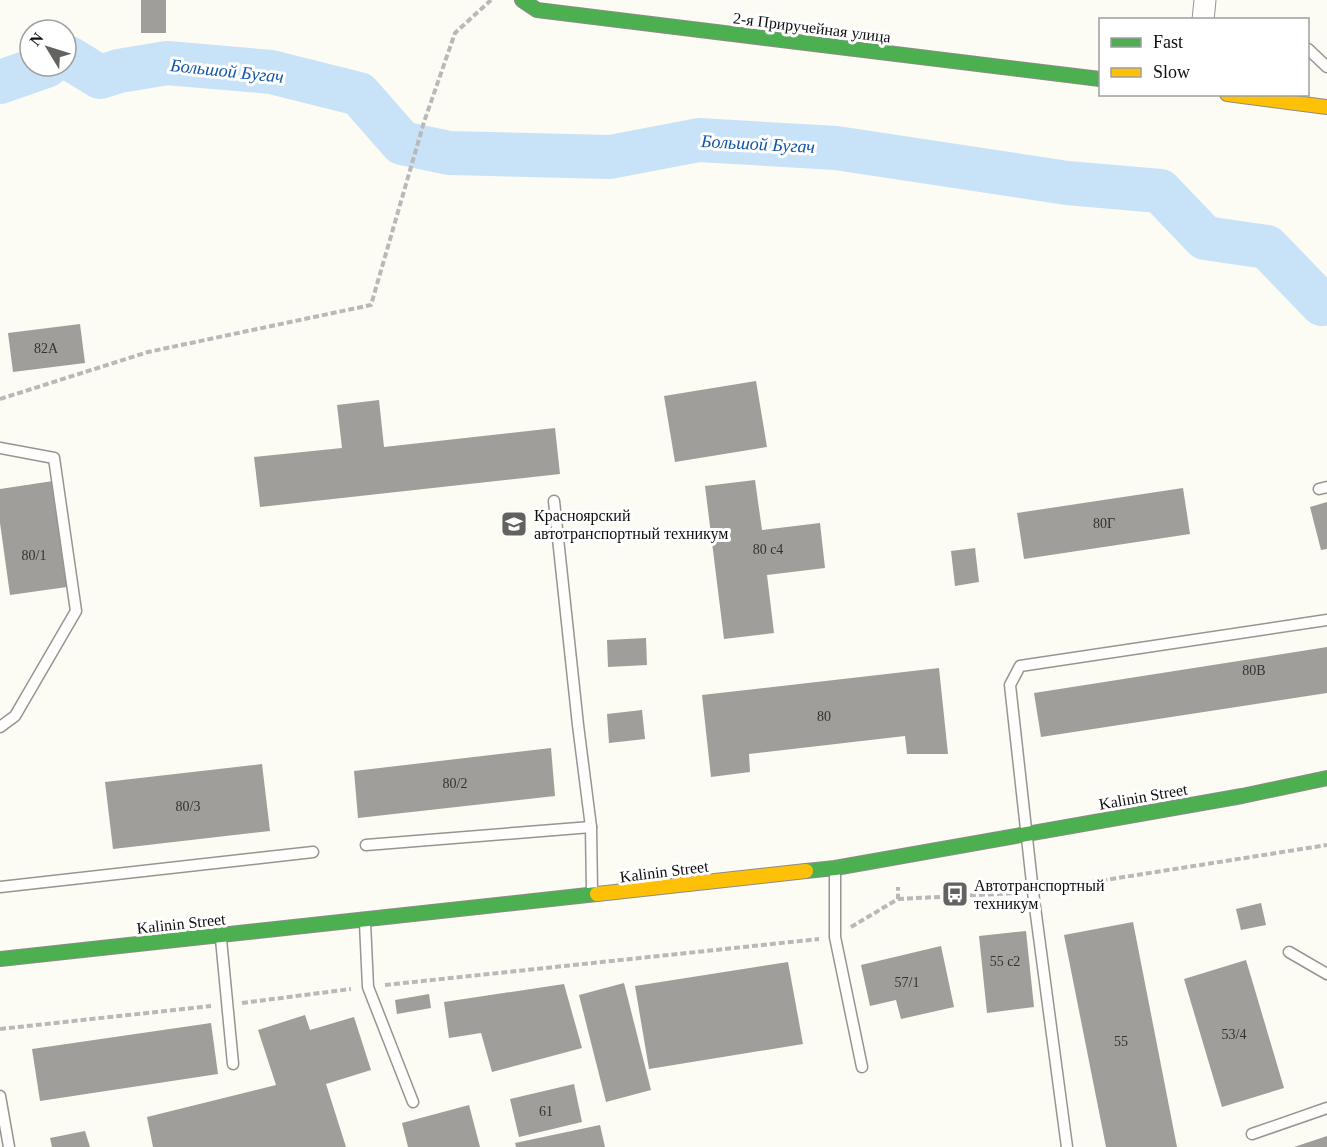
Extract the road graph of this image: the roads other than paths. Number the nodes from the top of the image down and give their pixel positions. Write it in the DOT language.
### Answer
graph roads {
  1 [pos="522,0"];
  2 [pos="1205,0"];
  3 [pos="1203,18"];
  4 [pos="1309,50"];
  5 [pos="1327,67"];
  6 [pos="1099,79"];
  7 [pos="1242,96"];
  8 [pos="1327,107"];
  9 [pos="0,448"];
  10 [pos="554,501"];
  11 [pos="1327,620"];
  12 [pos="0,727"];
  13 [pos="1327,778"];
  14 [pos="591,827"];
  15 [pos="1026,833"];
  16 [pos="366,845"];
  17 [pos="313,852"];
  18 [pos="835,868"];
  19 [pos="0,886"];
  20 [pos="592,896"];
  21 [pos="365,920"];
  22 [pos="220,935"];
  23 [pos="1289,952"];
  24 [pos="0,959"];
  25 [pos="1327,974"];
  26 [pos="233,1064"];
  27 [pos="862,1066"];
  28 [pos="0,1096"];
  29 [pos="413,1102"];
  30 [pos="1327,1108"];
  31 [pos="1252,1134"];
  32 [pos="9,1147"];
  33 [pos="1067,1147"];
  1 -- 6 [label="main road, 2-я Приручейная улица"];
  2 -- 3 [label="street"];
  4 -- 5 [label="lane"];
  7 -- 8 [label="main road"];
  9 -- 12 [label="lane"];
  10 -- 14 [label="lane"];
  11 -- 15 [label="lane"];
  13 -- 15 [label="main road, Kalinin Street"];
  14 -- 16 [label="lane"];
  14 -- 20 [label="lane"];
  15 -- 18 [label="main road, Kalinin Street"];
  15 -- 33 [label="lane"];
  17 -- 19 [label="lane"];
  18 -- 20 [label="main road, Kalinin Street"];
  18 -- 27 [label="lane"];
  20 -- 21 [label="main road, Kalinin Street"];
  21 -- 22 [label="main road, Kalinin Street"];
  21 -- 29 [label="lane"];
  22 -- 24 [label="main road, Kalinin Street"];
  22 -- 26 [label="lane"];
  23 -- 25 [label="lane"];
  28 -- 32 [label="lane"];
  30 -- 31 [label="lane"];
}
